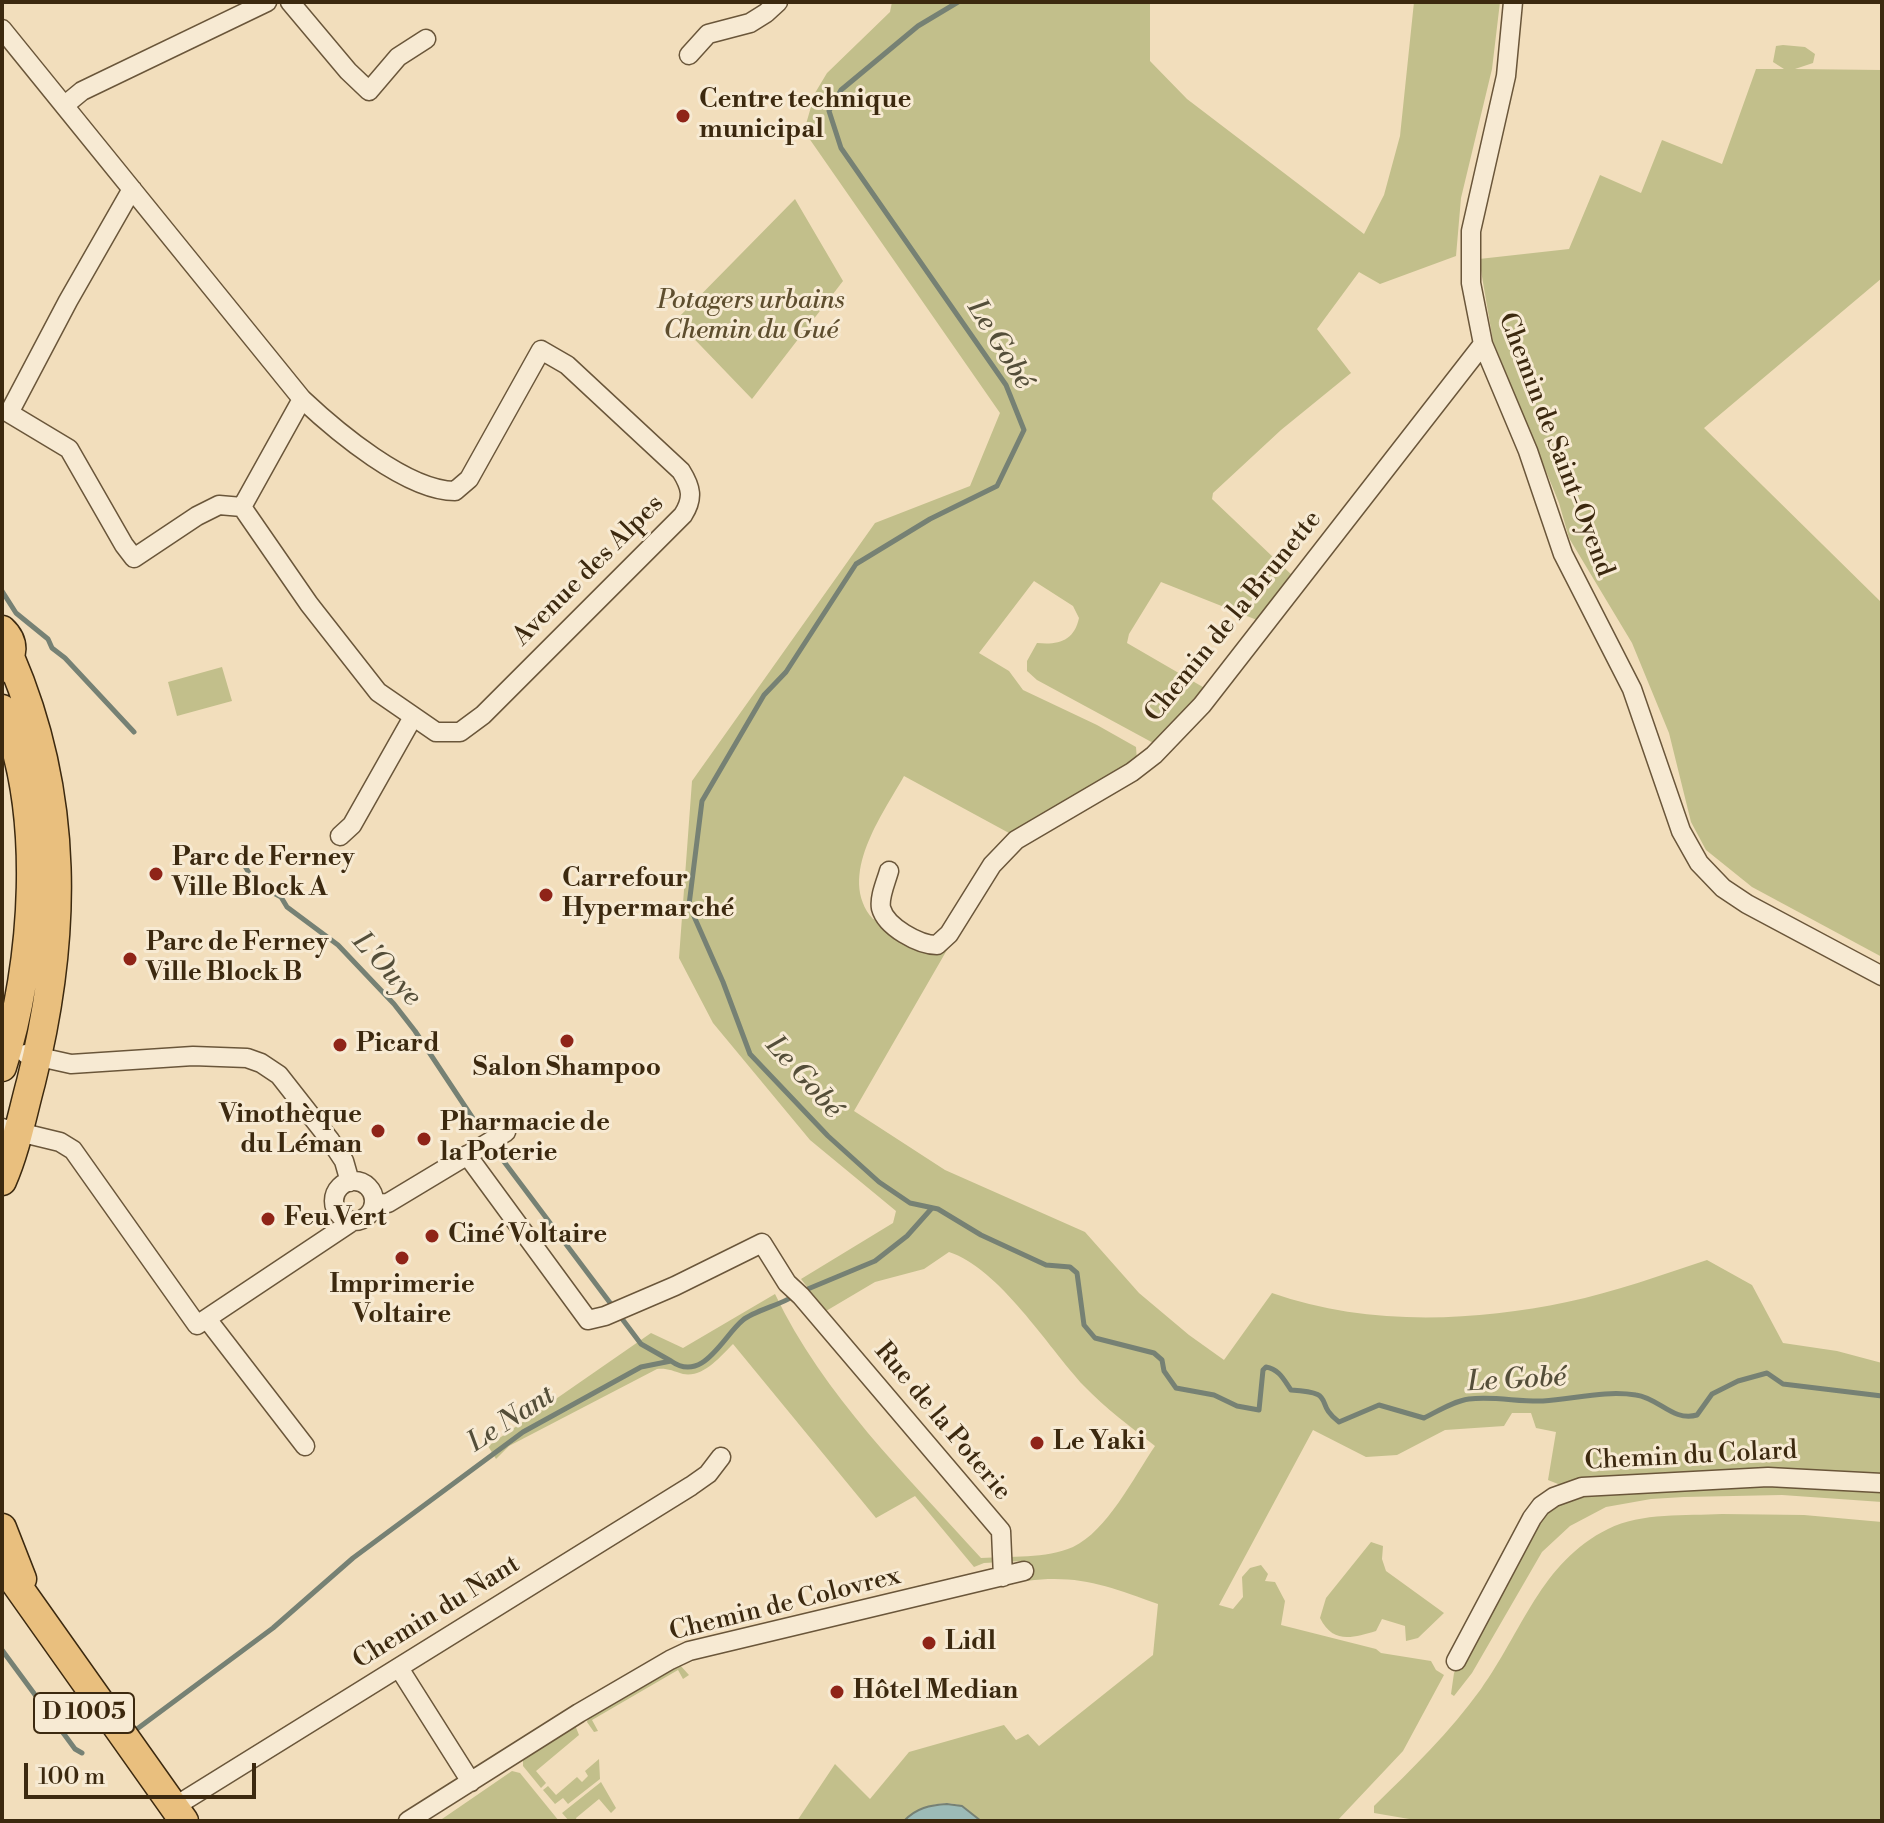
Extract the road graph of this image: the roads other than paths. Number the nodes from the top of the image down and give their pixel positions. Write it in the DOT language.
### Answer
graph roads {
  1 [pos="267,2"];
  2 [pos="290,2"];
  3 [pos="778,2"];
  4 [pos="1513,2"];
  5 [pos="2,29"];
  6 [pos="426,39"];
  7 [pos="689,55"];
  8 [pos="65,105"];
  9 [pos="132,189"];
  10 [pos="1483,344"];
  11 [pos="302,399"];
  12 [pos="242,507"];
  13 [pos="2,630"];
  14 [pos="6,662"];
  15 [pos="2,709"];
  16 [pos="413,717"];
  17 [pos="340,836"];
  18 [pos="889,871"];
  19 [pos="1882,976"];
  20 [pos="37,1057"];
  21 [pos="5,1058"];
  22 [pos="10,1130"];
  23 [pos="506,1132"];
  24 [pos="467,1155"];
  25 [pos="2,1181"];
  26 [pos="350,1182"];
  27 [pos="374,1204"];
  28 [pos="353,1221"];
  29 [pos="202,1322"];
  30 [pos="305,1446"];
  31 [pos="721,1457"];
  32 [pos="1882,1483"];
  33 [pos="2,1528"];
  34 [pos="2,1564"];
  35 [pos="1024,1571"];
  36 [pos="1003,1577"];
  37 [pos="2,1594"];
  38 [pos="32,1606"];
  39 [pos="1456,1661"];
  40 [pos="399,1668"];
  41 [pos="471,1782"];
  42 [pos="177,1817"];
  43 [pos="416,1819"];
  1 -- 8 [label="street"];
  2 -- 6 [label="street"];
  3 -- 7 [label="street"];
  4 -- 10 [label="street, Chemin de Saint-Oyend"];
  5 -- 8 [label="street, Avenue des Alpes"];
  8 -- 9 [label="street, Avenue des Alpes"];
  9 -- 11 [label="street, Avenue des Alpes"];
  9 -- 12 [label="street"];
  10 -- 18 [label="street, Chemin de la Brunette"];
  10 -- 19 [label="street, Chemin de Saint-Oyend"];
  11 -- 12 [label="street"];
  11 -- 16 [label="street, Avenue des Alpes"];
  12 -- 16 [label="street, Avenue des Alpes"];
  13 -- 14 [label="main road"];
  14 -- 20 [label="main road"];
  15 -- 21 [label="main road"];
  16 -- 17 [label="street"];
  20 -- 21 [label="street"];
  20 -- 22 [label="main road"];
  20 -- 26 [label="street"];
  22 -- 25 [label="main road"];
  22 -- 29 [label="street"];
  23 -- 24 [label="street"];
  24 -- 27 [label="street"];
  24 -- 36 [label="street, Rue de la Poterie"];
  26 -- 27 [label="street"];
  26 -- 28 [label="street"];
  27 -- 28 [label="street"];
  28 -- 29 [label="street"];
  29 -- 30 [label="street"];
  31 -- 40 [label="street, Chemin du Nant"];
  32 -- 39 [label="street, Chemin du Colard"];
  33 -- 38 [label="main road, D 1005"];
  34 -- 38 [label="main road, D 1005"];
  35 -- 36 [label="street, Chemin de Colovrex"];
  36 -- 41 [label="street, Chemin de Colovrex"];
  37 -- 42 [label="main road, D 1005"];
  38 -- 42 [label="main road, D 1005"];
  40 -- 41 [label="street"];
  40 -- 42 [label="street, Chemin du Nant"];
  41 -- 43 [label="street, Chemin de Colovrex"];
}
